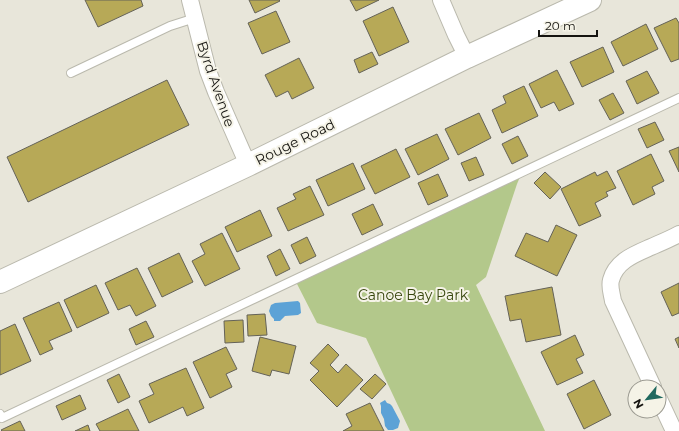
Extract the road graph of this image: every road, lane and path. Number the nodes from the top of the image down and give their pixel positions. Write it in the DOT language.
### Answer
graph roads {
  1 [pos="190,0"];
  2 [pos="441,0"];
  3 [pos="590,0"];
  4 [pos="195,18"];
  5 [pos="467,57"];
  6 [pos="70,73"];
  7 [pos="679,98"];
  8 [pos="248,165"];
  9 [pos="679,234"];
  10 [pos="0,282"];
  11 [pos="649,379"];
  12 [pos="0,414"];
  13 [pos="667,416"];
  14 [pos="674,431"];
  1 -- 4 [label="street, Byrd Avenue"];
  2 -- 5 [label="street"];
  3 -- 5 [label="street, Rouge Road"];
  4 -- 6 [label="lane"];
  4 -- 8 [label="street, Byrd Avenue"];
  5 -- 8 [label="street, Rouge Road"];
  7 -- 12 [label="lane"];
  8 -- 10 [label="street, Rouge Road"];
  9 -- 11 [label="street"];
  13 -- 14 [label="street"];
}
